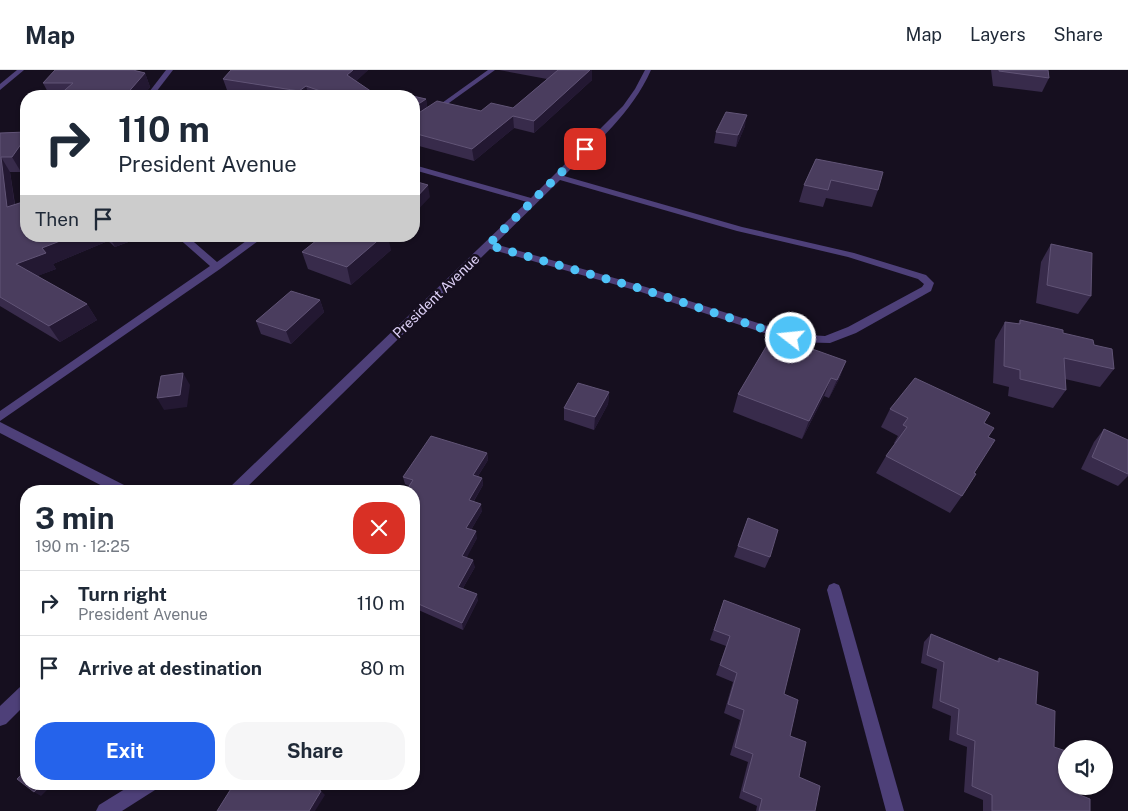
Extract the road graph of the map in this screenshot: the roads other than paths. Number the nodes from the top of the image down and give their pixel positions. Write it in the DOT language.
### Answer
graph roads {
  1 [pos="21,70"];
  2 [pos="170,70"];
  3 [pos="492,70"];
  4 [pos="648,70"];
  5 [pos="0,88"];
  6 [pos="154,90"];
  7 [pos="420,122"];
  8 [pos="420,169"];
  9 [pos="558,177"];
  10 [pos="533,201"];
  11 [pos="188,242"];
  12 [pos="252,242"];
  13 [pos="488,245"];
  14 [pos="217,267"];
  15 [pos="0,417"];
  16 [pos="0,427"];
  17 [pos="111,485"];
  18 [pos="241,485"];
  19 [pos="834,590"];
  20 [pos="20,699"];
  21 [pos="0,718"];
  22 [pos="139,790"];
  23 [pos="105,811"];
  24 [pos="895,811"];
  1 -- 5 [label="street"];
  2 -- 6 [label="street"];
  3 -- 7 [label="street"];
  4 -- 9 [label="street, President Avenue"];
  8 -- 10 [label="street"];
  9 -- 10 [label="street, President Avenue"];
  9 -- 13 [label="street"];
  10 -- 13 [label="street, President Avenue"];
  11 -- 14 [label="street"];
  12 -- 14 [label="street"];
  13 -- 18 [label="street, President Avenue"];
  14 -- 15 [label="street"];
  16 -- 17 [label="street"];
  19 -- 24 [label="street"];
  20 -- 21 [label="street"];
  22 -- 23 [label="street"];
}
